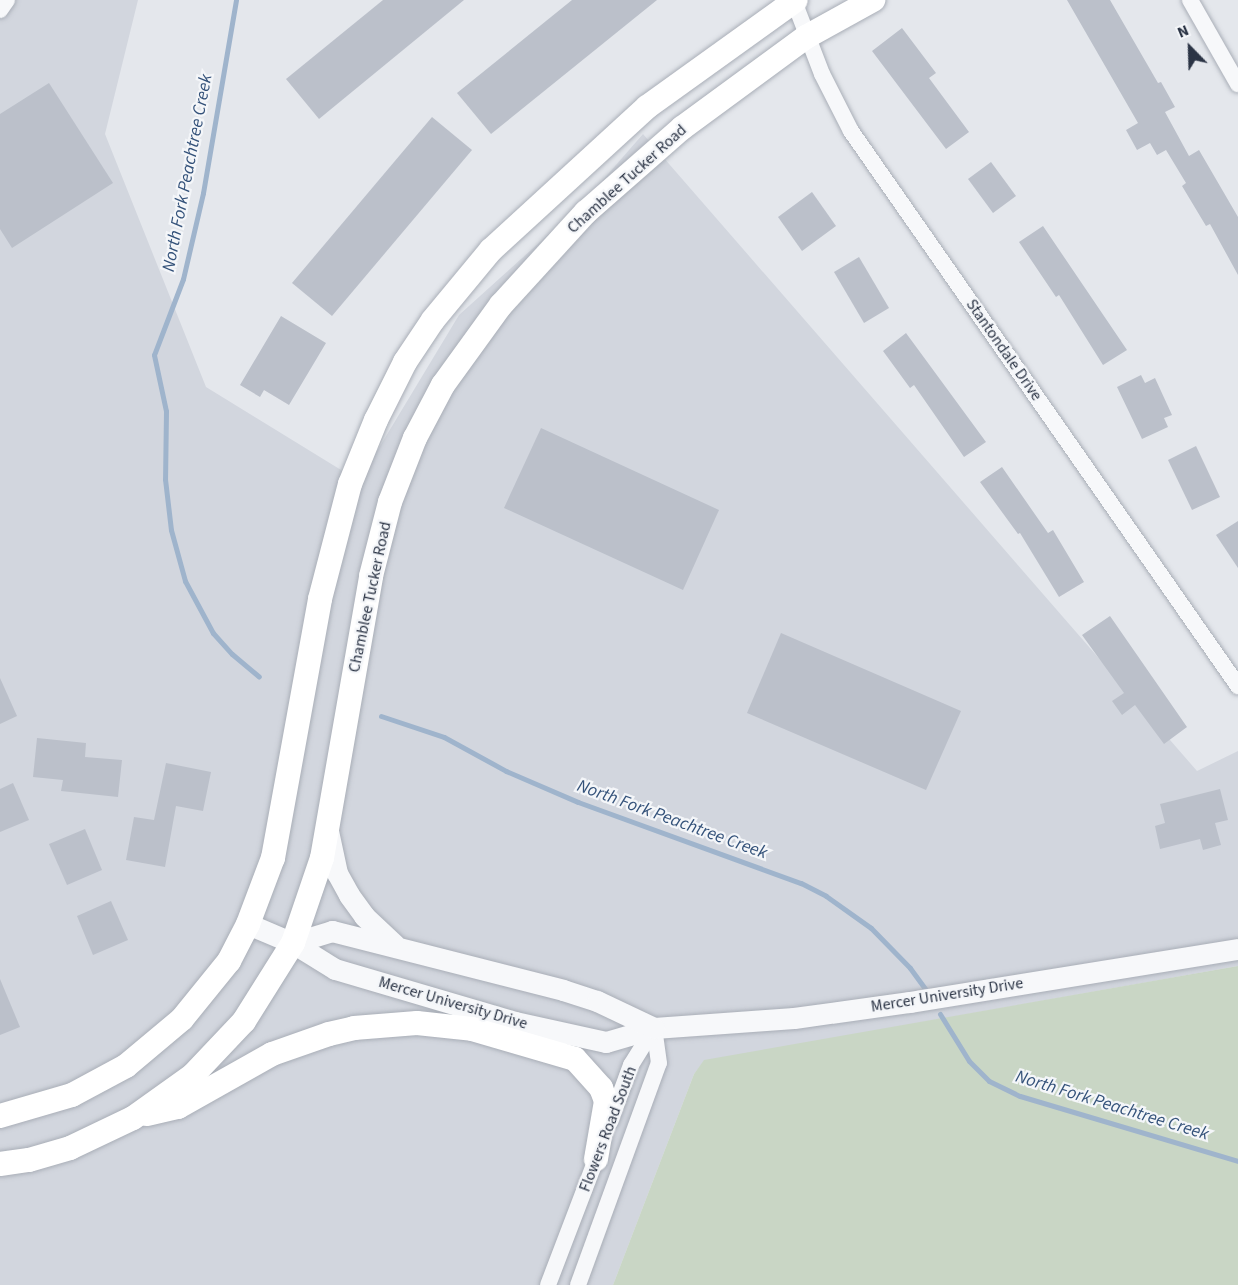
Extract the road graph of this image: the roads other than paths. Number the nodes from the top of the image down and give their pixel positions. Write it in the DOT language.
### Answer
graph roads {
  1 [pos="7,0"];
  2 [pos="873,0"];
  3 [pos="1190,0"];
  4 [pos="795,1"];
  5 [pos="0,10"];
  6 [pos="806,37"];
  7 [pos="1238,84"];
  8 [pos="1238,686"];
  9 [pos="327,827"];
  10 [pos="248,924"];
  11 [pos="293,943"];
  12 [pos="398,948"];
  13 [pos="1238,949"];
  14 [pos="654,1028"];
  15 [pos="0,1116"];
  16 [pos="133,1118"];
  17 [pos="596,1159"];
  18 [pos="0,1164"];
  19 [pos="548,1285"];
  20 [pos="578,1285"];
  1 -- 5 [label="street"];
  2 -- 6 [label="main road, Chamblee Tucker Road"];
  3 -- 7 [label="street"];
  4 -- 6 [label="street, Stantondale Drive"];
  4 -- 10 [label="main road"];
  6 -- 8 [label="street, Stantondale Drive"];
  6 -- 9 [label="main road, Chamblee Tucker Road"];
  9 -- 11 [label="main road, Chamblee Tucker Road"];
  9 -- 12 [label="street"];
  10 -- 11 [label="street, Mercer University Drive"];
  10 -- 15 [label="main road"];
  11 -- 12 [label="street, Mercer University Drive"];
  11 -- 14 [label="street, Mercer University Drive"];
  11 -- 16 [label="main road, Chamblee Tucker Road"];
  12 -- 14 [label="street, Mercer University Drive"];
  13 -- 14 [label="street, Mercer University Drive"];
  14 -- 17 [label="street, Flowers Road South"];
  14 -- 20 [label="street, Flowers Road South"];
  16 -- 17 [label="main road"];
  16 -- 18 [label="main road, Chamblee Tucker Road"];
  17 -- 19 [label="street, Flowers Road South"];
}
